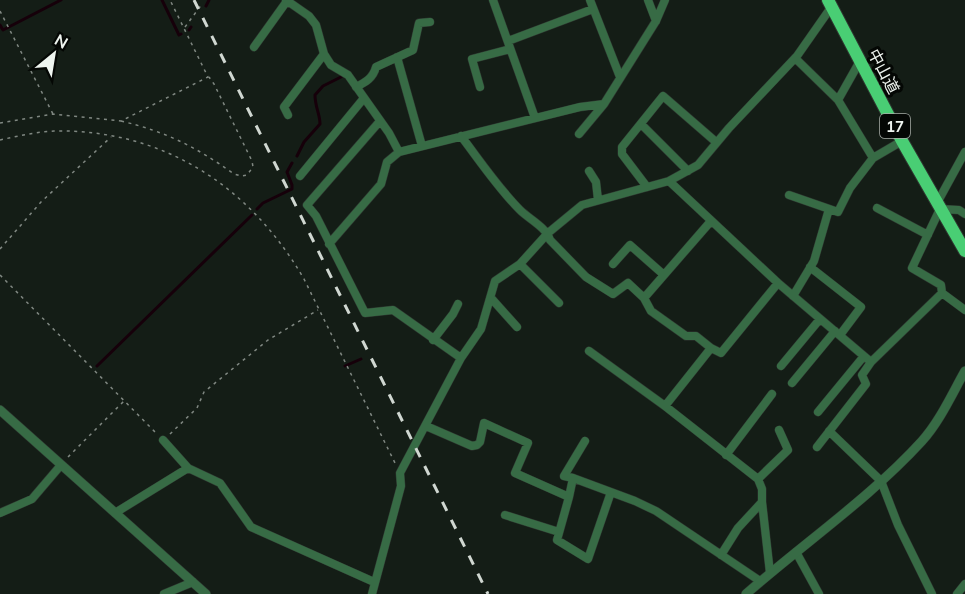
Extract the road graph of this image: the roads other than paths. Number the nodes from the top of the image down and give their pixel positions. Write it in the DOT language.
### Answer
graph roads {
  1 [pos="493,0"];
  2 [pos="590,0"];
  3 [pos="648,0"];
  4 [pos="664,0"];
  5 [pos="286,1"];
  6 [pos="830,3"];
  7 [pos="593,9"];
  8 [pos="656,21"];
  9 [pos="430,22"];
  10 [pos="509,45"];
  11 [pos="254,47"];
  12 [pos="324,54"];
  13 [pos="397,57"];
  14 [pos="795,58"];
  15 [pos="860,61"];
  16 [pos="620,77"];
  17 [pos="356,87"];
  18 [pos="480,87"];
  19 [pos="364,98"];
  20 [pos="838,100"];
  21 [pos="604,104"];
  22 [pos="288,115"];
  23 [pos="536,118"];
  24 [pos="380,121"];
  25 [pos="641,124"];
  26 [pos="579,134"];
  27 [pos="461,136"];
  28 [pos="902,141"];
  29 [pos="716,142"];
  30 [pos="422,146"];
  31 [pos="399,152"];
  32 [pos="965,152"];
  33 [pos="873,158"];
  34 [pos="589,171"];
  35 [pos="688,171"];
  36 [pos="300,176"];
  37 [pos="669,181"];
  38 [pos="647,187"];
  39 [pos="789,195"];
  40 [pos="598,200"];
  41 [pos="938,206"];
  42 [pos="877,208"];
  43 [pos="829,209"];
  44 [pos="965,214"];
  45 [pos="711,221"];
  46 [pos="548,233"];
  47 [pos="928,235"];
  48 [pos="329,243"];
  49 [pos="965,251"];
  50 [pos="520,264"];
  51 [pos="613,264"];
  52 [pos="810,267"];
  53 [pos="663,275"];
  54 [pos="778,283"];
  55 [pos="942,293"];
  56 [pos="793,296"];
  57 [pos="490,298"];
  58 [pos="645,298"];
  59 [pos="559,303"];
  60 [pos="458,304"];
  61 [pos="965,310"];
  62 [pos="820,319"];
  63 [pos="518,327"];
  64 [pos="837,333"];
  65 [pos="434,340"];
  66 [pos="711,348"];
  67 [pos="589,351"];
  68 [pos="864,356"];
  69 [pos="462,358"];
  70 [pos="871,362"];
  71 [pos="781,366"];
  72 [pos="965,371"];
  73 [pos="792,383"];
  74 [pos="772,394"];
  75 [pos="665,406"];
  76 [pos="0,410"];
  77 [pos="818,412"];
  78 [pos="426,426"];
  79 [pos="779,430"];
  80 [pos="829,431"];
  81 [pos="163,440"];
  82 [pos="585,441"];
  83 [pos="817,447"];
  84 [pos="726,454"];
  85 [pos="61,465"];
  86 [pos="188,468"];
  87 [pos="573,478"];
  88 [pos="758,479"];
  89 [pos="881,481"];
  90 [pos="611,492"];
  91 [pos="569,497"];
  92 [pos="762,502"];
  93 [pos="0,513"];
  94 [pos="115,513"];
  95 [pos="505,515"];
  96 [pos="559,532"];
  97 [pos="796,552"];
  98 [pos="721,555"];
  99 [pos="771,573"];
  100 [pos="760,581"];
  101 [pos="193,582"];
  102 [pos="374,582"];
  103 [pos="965,584"];
  104 [pos="164,594"];
  105 [pos="206,594"];
  106 [pos="372,594"];
  107 [pos="746,594"];
  108 [pos="819,594"];
  109 [pos="932,594"];
  110 [pos="957,594"];
  1 -- 10 [label="street"];
  2 -- 7 [label="street"];
  3 -- 8 [label="street"];
  4 -- 8 [label="street"];
  5 -- 11 [label="street"];
  5 -- 12 [label="street"];
  6 -- 14 [label="street"];
  6 -- 15 [label="highway, 中山道 / 17"];
  7 -- 10 [label="street"];
  7 -- 16 [label="street"];
  8 -- 16 [label="street"];
  9 -- 13 [label="street"];
  10 -- 18 [label="street"];
  10 -- 23 [label="street"];
  12 -- 17 [label="street"];
  12 -- 22 [label="street"];
  13 -- 17 [label="street"];
  13 -- 30 [label="street"];
  14 -- 20 [label="street"];
  14 -- 29 [label="street"];
  15 -- 20 [label="street"];
  15 -- 28 [label="highway, 中山道 / 17"];
  16 -- 21 [label="street"];
  17 -- 19 [label="street"];
  19 -- 24 [label="street"];
  19 -- 36 [label="street"];
  20 -- 33 [label="street"];
  21 -- 23 [label="street"];
  21 -- 26 [label="street"];
  23 -- 27 [label="street"];
  24 -- 31 [label="street"];
  24 -- 48 [label="street"];
  25 -- 29 [label="street"];
  25 -- 35 [label="street"];
  25 -- 38 [label="street"];
  27 -- 30 [label="street"];
  27 -- 46 [label="street"];
  28 -- 33 [label="street"];
  28 -- 41 [label="highway, 中山道 / 17"];
  29 -- 35 [label="street"];
  30 -- 31 [label="street"];
  31 -- 48 [label="street"];
  32 -- 41 [label="street"];
  33 -- 43 [label="street"];
  34 -- 40 [label="street"];
  35 -- 37 [label="street"];
  37 -- 38 [label="street"];
  37 -- 45 [label="street"];
  38 -- 40 [label="street"];
  39 -- 43 [label="street"];
  40 -- 46 [label="street"];
  41 -- 44 [label="street"];
  41 -- 47 [label="street"];
  41 -- 49 [label="highway, 中山道 / 17"];
  42 -- 47 [label="street"];
  43 -- 52 [label="street"];
  45 -- 53 [label="street"];
  45 -- 54 [label="street"];
  46 -- 50 [label="street"];
  46 -- 58 [label="street"];
  47 -- 55 [label="street"];
  48 -- 65 [label="street"];
  50 -- 57 [label="street"];
  50 -- 59 [label="street"];
  51 -- 53 [label="street"];
  52 -- 56 [label="street"];
  52 -- 64 [label="street"];
  53 -- 58 [label="street"];
  54 -- 56 [label="street"];
  54 -- 66 [label="street"];
  55 -- 61 [label="street"];
  55 -- 70 [label="street"];
  56 -- 62 [label="street"];
  57 -- 63 [label="street"];
  57 -- 69 [label="street"];
  58 -- 66 [label="street"];
  60 -- 65 [label="street"];
  62 -- 64 [label="street"];
  62 -- 71 [label="street"];
  64 -- 68 [label="street"];
  64 -- 73 [label="street"];
  65 -- 69 [label="street"];
  66 -- 75 [label="street"];
  67 -- 75 [label="street"];
  68 -- 70 [label="street"];
  68 -- 77 [label="street"];
  69 -- 78 [label="street"];
  70 -- 80 [label="street"];
  72 -- 89 [label="street"];
  74 -- 84 [label="street"];
  75 -- 84 [label="street"];
  76 -- 85 [label="street"];
  78 -- 91 [label="street"];
  78 -- 102 [label="street"];
  79 -- 88 [label="street"];
  80 -- 83 [label="street"];
  80 -- 89 [label="street"];
  81 -- 86 [label="street"];
  82 -- 87 [label="street"];
  84 -- 88 [label="street"];
  85 -- 93 [label="street"];
  85 -- 94 [label="street"];
  86 -- 94 [label="street"];
  86 -- 102 [label="street"];
  87 -- 90 [label="street"];
  87 -- 91 [label="street"];
  88 -- 92 [label="street"];
  89 -- 97 [label="street"];
  89 -- 109 [label="street"];
  90 -- 96 [label="street"];
  90 -- 98 [label="street"];
  91 -- 96 [label="street"];
  92 -- 98 [label="street"];
  92 -- 99 [label="street"];
  94 -- 101 [label="street"];
  95 -- 96 [label="street"];
  97 -- 99 [label="street"];
  97 -- 108 [label="street"];
  98 -- 100 [label="street"];
  99 -- 100 [label="street"];
  100 -- 107 [label="street"];
  101 -- 104 [label="street"];
  101 -- 105 [label="street"];
  102 -- 106 [label="street"];
  103 -- 110 [label="street"];
}
